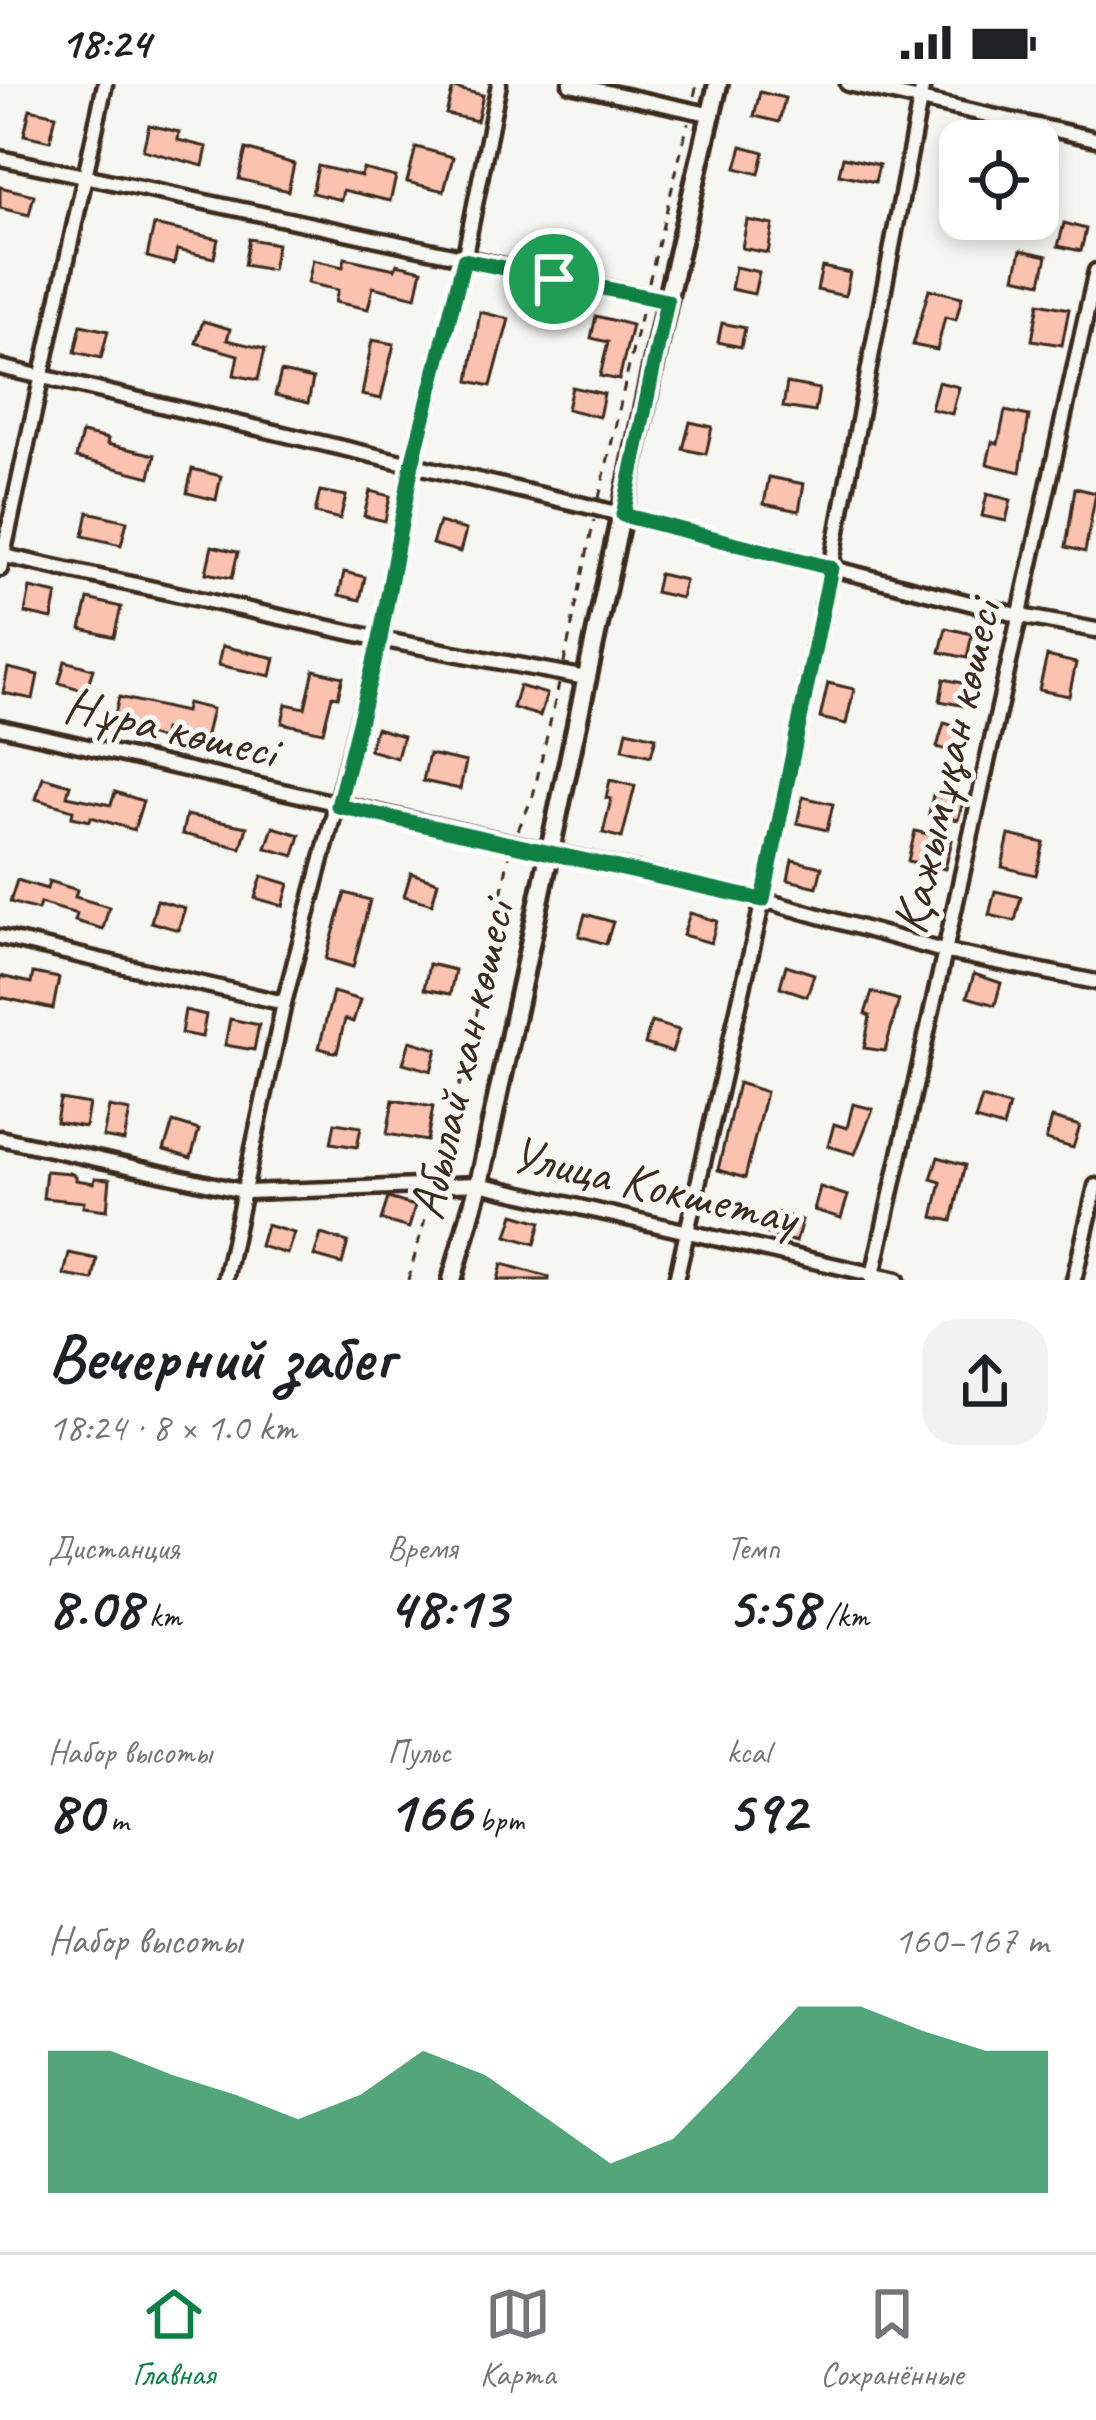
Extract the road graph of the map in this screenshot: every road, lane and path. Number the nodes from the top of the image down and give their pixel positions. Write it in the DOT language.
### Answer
graph roads {
  1 [pos="105,84"];
  2 [pos="499,84"];
  3 [pos="570,84"];
  4 [pos="718,84"];
  5 [pos="848,84"];
  6 [pos="923,84"];
  7 [pos="919,101"];
  8 [pos="712,115"];
  9 [pos="1096,139"];
  10 [pos="0,158"];
  11 [pos="84,176"];
  12 [pos="464,260"];
  13 [pos="1096,271"];
  14 [pos="667,301"];
  15 [pos="0,368"];
  16 [pos="44,377"];
  17 [pos="412,464"];
  18 [pos="623,515"];
  19 [pos="1,560"];
  20 [pos="831,568"];
  21 [pos="1021,616"];
  22 [pos="1096,630"];
  23 [pos="380,639"];
  24 [pos="586,678"];
  25 [pos="0,728"];
  26 [pos="338,806"];
  27 [pos="551,854"];
  28 [pos="763,900"];
  29 [pos="0,937"];
  30 [pos="944,952"];
  31 [pos="1096,982"];
  32 [pos="284,1003"];
  33 [pos="0,1138"];
  34 [pos="479,1184"];
  35 [pos="1096,1186"];
  36 [pos="247,1192"];
  37 [pos="688,1233"];
  38 [pos="873,1278"];
  39 [pos="225,1280"];
  40 [pos="452,1280"];
  41 [pos="676,1280"];
  42 [pos="897,1280"];
  43 [pos="1074,1280"];
  1 -- 11 [label="street"];
  2 -- 12 [label="street"];
  3 -- 8 [label="street"];
  4 -- 8 [label="street, Абылай хан көшесі"];
  5 -- 7 [label="street"];
  6 -- 7 [label="street"];
  7 -- 9 [label="street"];
  7 -- 20 [label="street"];
  8 -- 14 [label="street, Абылай хан көшесі"];
  10 -- 11 [label="street"];
  11 -- 12 [label="street"];
  11 -- 16 [label="street"];
  12 -- 14 [label="street"];
  12 -- 17 [label="street"];
  13 -- 21 [label="street, Қажымұқан көшесі"];
  14 -- 18 [label="street, Абылай хан көшесі"];
  15 -- 16 [label="street"];
  16 -- 17 [label="street"];
  16 -- 19 [label="street"];
  17 -- 18 [label="street"];
  17 -- 23 [label="street"];
  18 -- 20 [label="street"];
  18 -- 24 [label="street, Абылай хан көшесі"];
  19 -- 23 [label="street"];
  20 -- 21 [label="street"];
  20 -- 28 [label="street"];
  21 -- 22 [label="street"];
  21 -- 30 [label="street, Қажымұқан көшесі"];
  23 -- 24 [label="street"];
  23 -- 26 [label="street"];
  24 -- 27 [label="street, Абылай хан көшесі"];
  25 -- 26 [label="street, Нұра көшесі"];
  26 -- 27 [label="street, Нұра көшесі"];
  26 -- 32 [label="street"];
  27 -- 28 [label="street, Нұра көшесі"];
  27 -- 34 [label="street, Абылай хан көшесі"];
  28 -- 30 [label="street, Нұра көшесі"];
  28 -- 37 [label="street"];
  29 -- 32 [label="street"];
  30 -- 31 [label="street, Нұра көшесі"];
  30 -- 38 [label="street, Қажымұқан көшесі"];
  32 -- 36 [label="street"];
  33 -- 36 [label="street, Улица Кокшетау"];
  34 -- 36 [label="street, Улица Кокшетау"];
  34 -- 37 [label="street, Улица Кокшетау"];
  34 -- 40 [label="street, Абылай хан көшесі"];
  35 -- 43 [label="street"];
  36 -- 39 [label="street"];
  37 -- 38 [label="street, Улица Кокшетау"];
  37 -- 41 [label="street"];
  38 -- 42 [label="street, Улица Кокшетау"];
}
